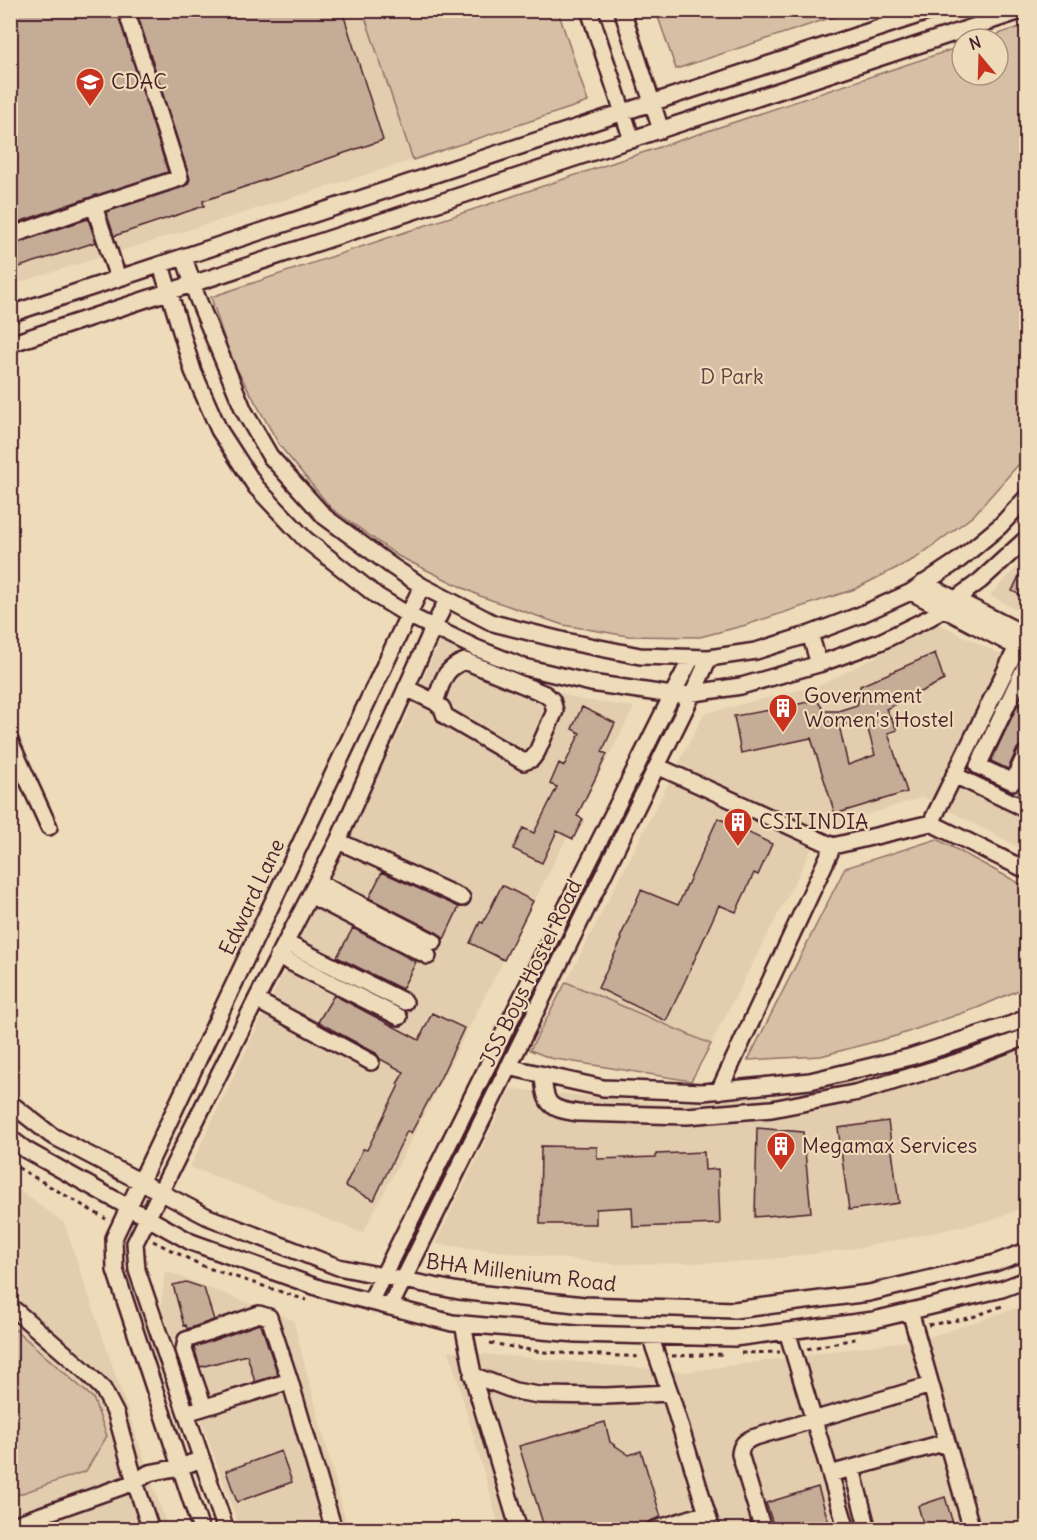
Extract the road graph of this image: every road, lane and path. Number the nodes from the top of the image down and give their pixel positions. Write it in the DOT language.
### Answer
graph roads {
  1 [pos="126,10"];
  2 [pos="589,10"];
  3 [pos="622,10"];
  4 [pos="934,10"];
  5 [pos="1024,10"];
  6 [pos="652,103"];
  7 [pos="623,113"];
  8 [pos="661,130"];
  9 [pos="632,140"];
  10 [pos="94,206"];
  11 [pos="10,236"];
  12 [pos="184,257"];
  13 [pos="161,265"];
  14 [pos="118,278"];
  15 [pos="194,284"];
  16 [pos="170,292"];
  17 [pos="10,314"];
  18 [pos="10,344"];
  19 [pos="1026,498"];
  20 [pos="1026,539"];
  21 [pos="422,586"];
  22 [pos="917,587"];
  23 [pos="447,600"];
  24 [pos="949,604"];
  25 [pos="408,615"];
  26 [pos="433,628"];
  27 [pos="810,634"];
  28 [pos="1023,645"];
  29 [pos="709,658"];
  30 [pos="691,659"];
  31 [pos="819,664"];
  32 [pos="1026,664"];
  33 [pos="406,688"];
  34 [pos="1021,688"];
  35 [pos="693,693"];
  36 [pos="672,695"];
  37 [pos="435,702"];
  38 [pos="10,741"];
  39 [pos="1026,753"];
  40 [pos="657,766"];
  41 [pos="954,775"];
  42 [pos="1026,809"];
  43 [pos="931,823"];
  44 [pos="49,827"];
  45 [pos="338,841"];
  46 [pos="833,846"];
  47 [pos="1026,870"];
  48 [pos="313,888"];
  49 [pos="462,898"];
  50 [pos="431,949"];
  51 [pos="282,950"];
  52 [pos="256,1000"];
  53 [pos="405,1002"];
  54 [pos="516,1008"];
  55 [pos="534,1016"];
  56 [pos="399,1017"];
  57 [pos="1026,1018"];
  58 [pos="1026,1036"];
  59 [pos="371,1062"];
  60 [pos="508,1067"];
  61 [pos="543,1075"];
  62 [pos="719,1091"];
  63 [pos="10,1103"];
  64 [pos="10,1138"];
  65 [pos="10,1163"];
  66 [pos="141,1182"];
  67 [pos="161,1192"];
  68 [pos="129,1207"];
  69 [pos="146,1218"];
  70 [pos="119,1226"];
  71 [pos="1026,1251"];
  72 [pos="383,1276"];
  73 [pos="403,1280"];
  74 [pos="1026,1280"];
  75 [pos="370,1302"];
  76 [pos="10,1306"];
  77 [pos="390,1307"];
  78 [pos="910,1311"];
  79 [pos="463,1324"];
  80 [pos="787,1331"];
  81 [pos="650,1336"];
  82 [pos="472,1375"];
  83 [pos="290,1381"];
  84 [pos="931,1385"];
  85 [pos="670,1393"];
  86 [pos="204,1407"];
  87 [pos="186,1413"];
  88 [pos="814,1419"];
  89 [pos="947,1442"];
  90 [pos="202,1459"];
  91 [pos="180,1467"];
  92 [pos="852,1469"];
  93 [pos="830,1474"];
  94 [pos="135,1482"];
  95 [pos="707,1513"];
  96 [pos="10,1526"];
  97 [pos="151,1530"];
  98 [pos="201,1530"];
  99 [pos="226,1530"];
  100 [pos="334,1530"];
  101 [pos="519,1530"];
  102 [pos="653,1530"];
  103 [pos="712,1530"];
  104 [pos="763,1530"];
  105 [pos="847,1530"];
  106 [pos="868,1530"];
  107 [pos="972,1530"];
  1 -- 10 [label="street"];
  2 -- 7 [label="street"];
  3 -- 6 [label="street"];
  4 -- 6 [label="street"];
  5 -- 8 [label="street"];
  6 -- 7 [label="street"];
  6 -- 8 [label="street"];
  7 -- 9 [label="street"];
  7 -- 12 [label="street"];
  8 -- 9 [label="street"];
  9 -- 15 [label="street"];
  10 -- 11 [label="street"];
  10 -- 14 [label="street"];
  12 -- 13 [label="street"];
  12 -- 15 [label="street"];
  13 -- 14 [label="street"];
  13 -- 16 [label="street"];
  14 -- 17 [label="street"];
  15 -- 16 [label="street"];
  15 -- 21 [label="street"];
  16 -- 18 [label="street"];
  16 -- 25 [label="street"];
  19 -- 22 [label="street"];
  20 -- 24 [label="street"];
  21 -- 23 [label="street"];
  21 -- 25 [label="street, Edward Lane"];
  22 -- 24 [label="street"];
  22 -- 27 [label="street"];
  23 -- 26 [label="street"];
  23 -- 30 [label="street"];
  24 -- 28 [label="street"];
  24 -- 31 [label="street"];
  25 -- 26 [label="street"];
  25 -- 66 [label="street, Edward Lane"];
  26 -- 33 [label="street"];
  26 -- 36 [label="street"];
  27 -- 29 [label="street"];
  27 -- 31 [label="street"];
  28 -- 41 [label="street"];
  29 -- 30 [label="street"];
  29 -- 35 [label="street, JSS Boys Hostel Road"];
  30 -- 36 [label="street, JSS Boys Hostel Road"];
  31 -- 35 [label="street"];
  32 -- 34 [label="street"];
  33 -- 37 [label="street"];
  33 -- 45 [label="street"];
  34 -- 39 [label="street"];
  35 -- 36 [label="street"];
  35 -- 40 [label="street, JSS Boys Hostel Road"];
  36 -- 54 [label="street, JSS Boys Hostel Road"];
  37 -- 37 [label="street"];
  38 -- 44 [label="street"];
  40 -- 46 [label="street"];
  40 -- 55 [label="street, JSS Boys Hostel Road"];
  41 -- 42 [label="street"];
  41 -- 43 [label="street"];
  43 -- 46 [label="street"];
  43 -- 47 [label="street"];
  45 -- 48 [label="street"];
  45 -- 49 [label="street"];
  46 -- 62 [label="street"];
  48 -- 50 [label="street"];
  48 -- 51 [label="street"];
  51 -- 52 [label="street"];
  51 -- 53 [label="street"];
  51 -- 56 [label="street"];
  52 -- 59 [label="street"];
  52 -- 67 [label="street"];
  54 -- 55 [label="street"];
  54 -- 72 [label="street, JSS Boys Hostel Road"];
  55 -- 60 [label="street, JSS Boys Hostel Road"];
  57 -- 62 [label="street"];
  58 -- 61 [label="street"];
  60 -- 61 [label="street"];
  60 -- 73 [label="street, JSS Boys Hostel Road"];
  61 -- 62 [label="street"];
  63 -- 66 [label="street, BHA Millenium Road"];
  64 -- 68 [label="street"];
  65 -- 70 [label="path"];
  66 -- 67 [label="street, BHA Millenium Road"];
  66 -- 68 [label="street, Edward Lane"];
  67 -- 69 [label="street"];
  67 -- 72 [label="street, BHA Millenium Road"];
  68 -- 69 [label="street"];
  68 -- 70 [label="street, Edward Lane"];
  69 -- 75 [label="street"];
  69 -- 87 [label="street"];
  70 -- 91 [label="street, Edward Lane"];
  71 -- 73 [label="street, BHA Millenium Road"];
  72 -- 73 [label="street, BHA Millenium Road"];
  72 -- 75 [label="street, JSS Boys Hostel Road"];
  73 -- 77 [label="street, JSS Boys Hostel Road"];
  74 -- 78 [label="street"];
  75 -- 77 [label="street"];
  76 -- 94 [label="street"];
  77 -- 79 [label="street"];
  78 -- 80 [label="street"];
  78 -- 84 [label="street"];
  79 -- 81 [label="street"];
  79 -- 82 [label="street"];
  80 -- 81 [label="street"];
  80 -- 88 [label="street"];
  81 -- 85 [label="street"];
  82 -- 85 [label="street"];
  82 -- 101 [label="street"];
  83 -- 86 [label="street"];
  83 -- 86 [label="street"];
  83 -- 100 [label="street"];
  84 -- 88 [label="street"];
  84 -- 89 [label="street"];
  85 -- 95 [label="street"];
  86 -- 87 [label="street"];
  87 -- 90 [label="street"];
  88 -- 93 [label="street"];
  88 -- 104 [label="street"];
  89 -- 92 [label="street"];
  89 -- 107 [label="street"];
  90 -- 91 [label="street"];
  90 -- 99 [label="street"];
  91 -- 94 [label="street"];
  91 -- 98 [label="street, Edward Lane"];
  92 -- 93 [label="street"];
  92 -- 106 [label="street"];
  93 -- 105 [label="street"];
  94 -- 96 [label="street"];
  94 -- 97 [label="street"];
  95 -- 102 [label="street"];
  95 -- 103 [label="street"];
}
